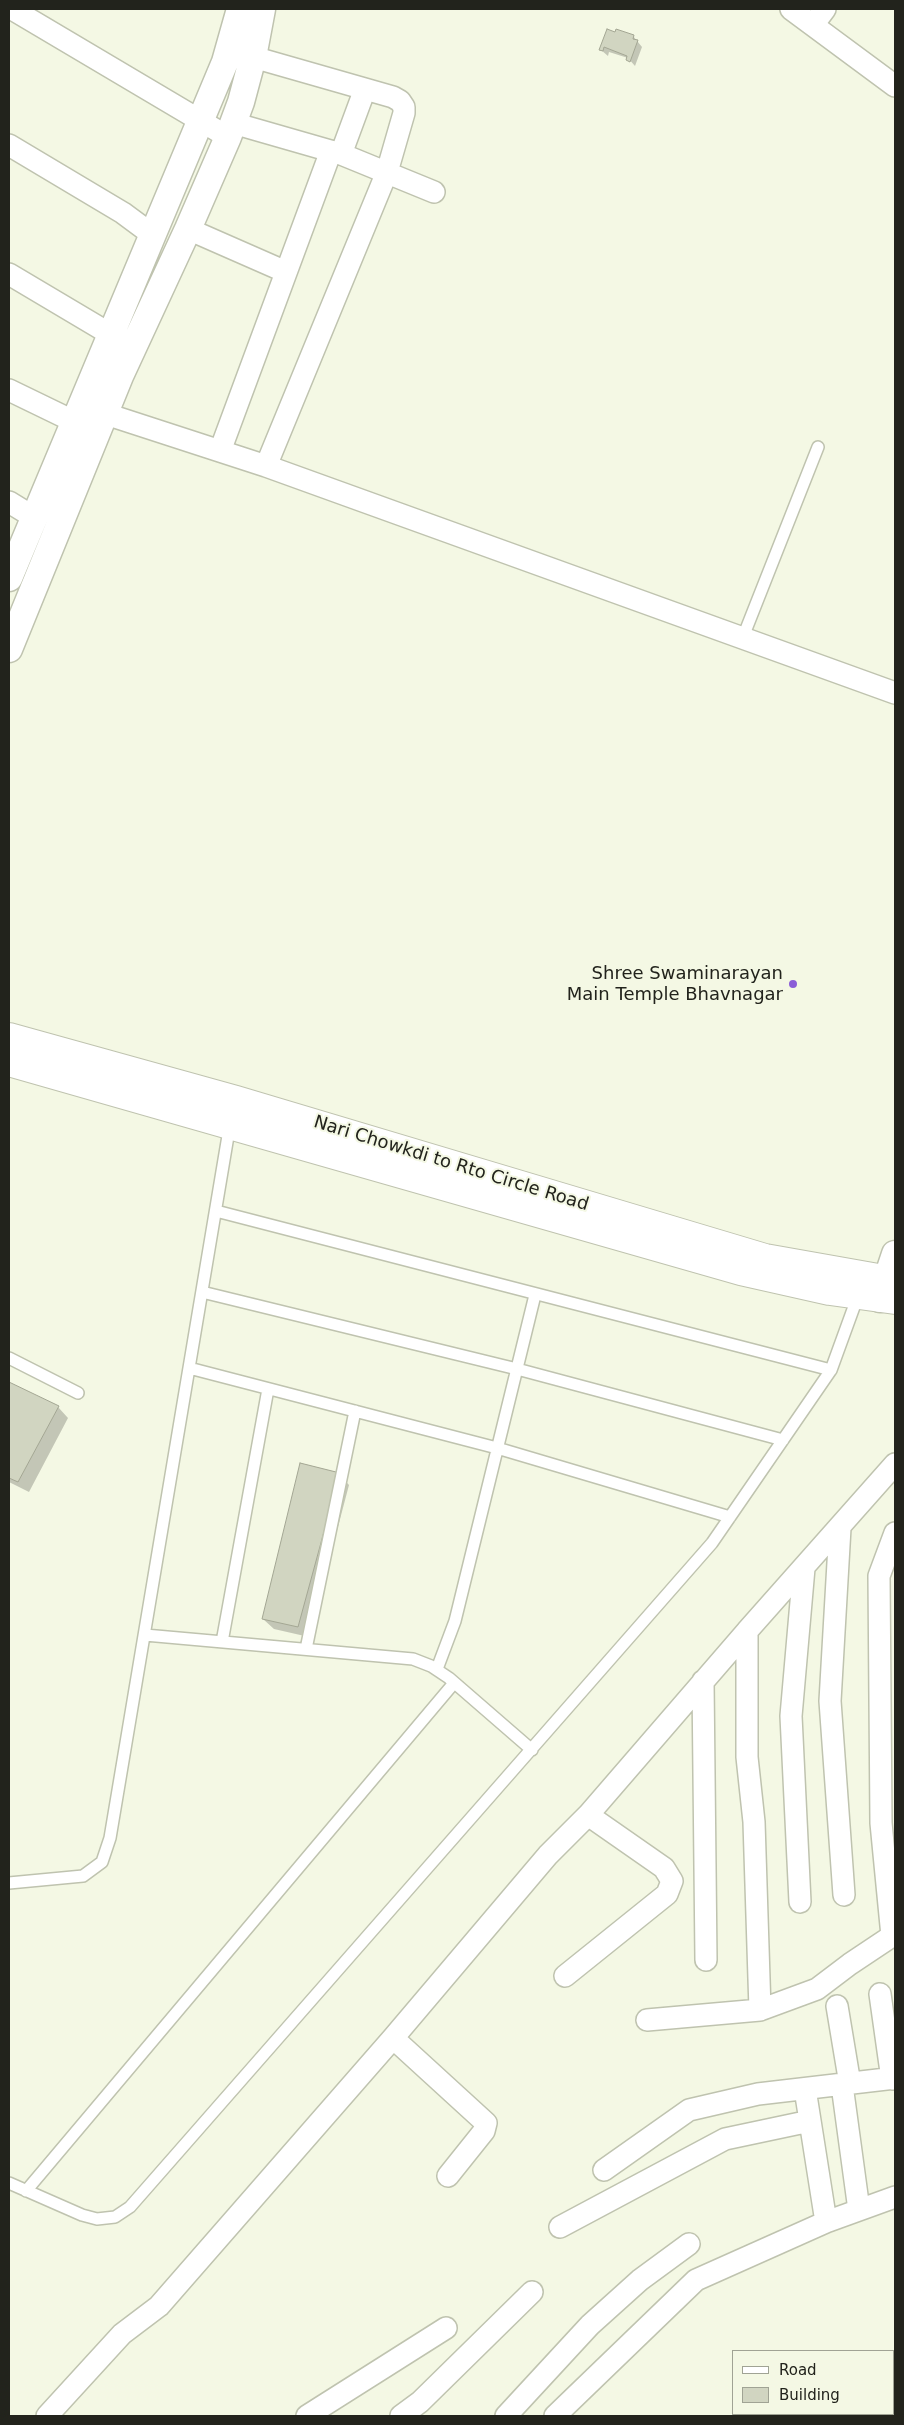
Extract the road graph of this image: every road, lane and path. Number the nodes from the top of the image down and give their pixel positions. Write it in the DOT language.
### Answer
graph roads {
  1 [pos="12,9"];
  2 [pos="240,9"];
  3 [pos="262,9"];
  4 [pos="790,9"];
  5 [pos="819,17"];
  6 [pos="253,56"];
  7 [pos="895,86"];
  8 [pos="365,89"];
  9 [pos="201,120"];
  10 [pos="230,130"];
  11 [pos="9,146"];
  12 [pos="336,152"];
  13 [pos="387,172"];
  14 [pos="434,192"];
  15 [pos="188,230"];
  16 [pos="154,236"];
  17 [pos="286,272"];
  18 [pos="9,274"];
  19 [pos="110,334"];
  20 [pos="9,390"];
  21 [pos="88,413"];
  22 [pos="818,448"];
  23 [pos="220,451"];
  24 [pos="266,466"];
  25 [pos="9,502"];
  26 [pos="35,518"];
  27 [pos="9,578"];
  28 [pos="743,637"];
  29 [pos="9,649"];
  30 [pos="895,693"];
  31 [pos="9,1037"];
  32 [pos="9,1062"];
  33 [pos="233,1113"];
  34 [pos="216,1211"];
  35 [pos="895,1254"];
  36 [pos="880,1289"];
  37 [pos="202,1292"];
  38 [pos="536,1295"];
  39 [pos="9,1358"];
  40 [pos="189,1368"];
  41 [pos="517,1369"];
  42 [pos="832,1370"];
  43 [pos="268,1389"];
  44 [pos="78,1393"];
  45 [pos="355,1411"];
  46 [pos="783,1440"];
  47 [pos="498,1448"];
  48 [pos="895,1464"];
  49 [pos="730,1517"];
  50 [pos="840,1528"];
  51 [pos="895,1533"];
  52 [pos="804,1568"];
  53 [pos="747,1631"];
  54 [pos="145,1635"];
  55 [pos="222,1642"];
  56 [pos="306,1650"];
  57 [pos="437,1669"];
  58 [pos="703,1681"];
  59 [pos="454,1683"];
  60 [pos="532,1750"];
  61 [pos="588,1815"];
  62 [pos="9,1883"];
  63 [pos="844,1895"];
  64 [pos="800,1902"];
  65 [pos="894,1935"];
  66 [pos="706,1960"];
  67 [pos="565,1976"];
  68 [pos="880,1994"];
  69 [pos="836,2006"];
  70 [pos="760,2010"];
  71 [pos="647,2020"];
  72 [pos="393,2038"];
  73 [pos="893,2078"];
  74 [pos="846,2085"];
  75 [pos="805,2089"];
  76 [pos="810,2121"];
  77 [pos="604,2170"];
  78 [pos="448,2176"];
  79 [pos="9,2183"];
  80 [pos="26,2190"];
  81 [pos="895,2197"];
  82 [pos="859,2210"];
  83 [pos="826,2222"];
  84 [pos="560,2227"];
  85 [pos="689,2244"];
  86 [pos="532,2292"];
  87 [pos="446,2328"];
  88 [pos="412,2413"];
  89 [pos="47,2416"];
  90 [pos="307,2416"];
  91 [pos="506,2416"];
  92 [pos="555,2416"];
  1 -- 9 [label="street"];
  2 -- 9 [label="street"];
  3 -- 6 [label="street"];
  4 -- 5 [label="street"];
  5 -- 7 [label="street"];
  6 -- 8 [label="street"];
  6 -- 10 [label="street"];
  8 -- 12 [label="street"];
  8 -- 13 [label="street"];
  9 -- 10 [label="street"];
  9 -- 16 [label="street"];
  10 -- 12 [label="street"];
  10 -- 15 [label="street"];
  11 -- 16 [label="street"];
  12 -- 13 [label="street"];
  12 -- 17 [label="street"];
  13 -- 14 [label="street"];
  13 -- 24 [label="street"];
  15 -- 17 [label="street"];
  15 -- 21 [label="street"];
  16 -- 19 [label="street"];
  17 -- 23 [label="street"];
  18 -- 19 [label="street"];
  19 -- 21 [label="street"];
  20 -- 21 [label="street"];
  21 -- 23 [label="street"];
  21 -- 26 [label="street"];
  21 -- 29 [label="street"];
  22 -- 28 [label="lane"];
  23 -- 24 [label="street"];
  24 -- 28 [label="street"];
  25 -- 26 [label="street"];
  26 -- 27 [label="street"];
  28 -- 30 [label="street"];
  31 -- 33 [label="highway, Nari Chowkdi to Rto Circle Road"];
  32 -- 33 [label="highway"];
  33 -- 34 [label="lane"];
  33 -- 36 [label="highway, Nari Chowkdi to Rto Circle Road"];
  34 -- 37 [label="lane"];
  34 -- 38 [label="lane"];
  35 -- 36 [label="street"];
  36 -- 42 [label="lane"];
  37 -- 40 [label="lane"];
  37 -- 41 [label="lane"];
  38 -- 41 [label="lane"];
  38 -- 42 [label="lane"];
  39 -- 44 [label="lane"];
  40 -- 43 [label="lane"];
  40 -- 54 [label="lane"];
  41 -- 46 [label="lane"];
  41 -- 47 [label="lane"];
  42 -- 46 [label="lane"];
  43 -- 45 [label="lane"];
  43 -- 55 [label="lane"];
  45 -- 47 [label="lane"];
  45 -- 56 [label="lane"];
  46 -- 49 [label="lane"];
  47 -- 49 [label="lane"];
  47 -- 57 [label="lane"];
  48 -- 50 [label="street"];
  49 -- 60 [label="lane"];
  50 -- 52 [label="street"];
  50 -- 63 [label="street"];
  51 -- 65 [label="street"];
  52 -- 53 [label="street"];
  52 -- 64 [label="street"];
  53 -- 58 [label="street"];
  53 -- 70 [label="street"];
  54 -- 55 [label="lane"];
  54 -- 62 [label="lane"];
  55 -- 56 [label="lane"];
  56 -- 57 [label="lane"];
  57 -- 59 [label="lane"];
  58 -- 61 [label="street"];
  58 -- 66 [label="street"];
  59 -- 60 [label="lane"];
  59 -- 80 [label="lane"];
  60 -- 80 [label="lane"];
  61 -- 67 [label="street"];
  61 -- 72 [label="street"];
  65 -- 70 [label="street"];
  68 -- 73 [label="street"];
  69 -- 74 [label="street"];
  70 -- 71 [label="street"];
  72 -- 78 [label="street"];
  72 -- 89 [label="street"];
  73 -- 74 [label="street"];
  74 -- 75 [label="street"];
  74 -- 82 [label="street"];
  75 -- 76 [label="street"];
  75 -- 77 [label="street"];
  76 -- 83 [label="street"];
  76 -- 84 [label="street"];
  79 -- 80 [label="lane"];
  81 -- 82 [label="street"];
  82 -- 83 [label="street"];
  83 -- 92 [label="street"];
  85 -- 91 [label="street"];
  86 -- 88 [label="street"];
  87 -- 90 [label="street"];
}
